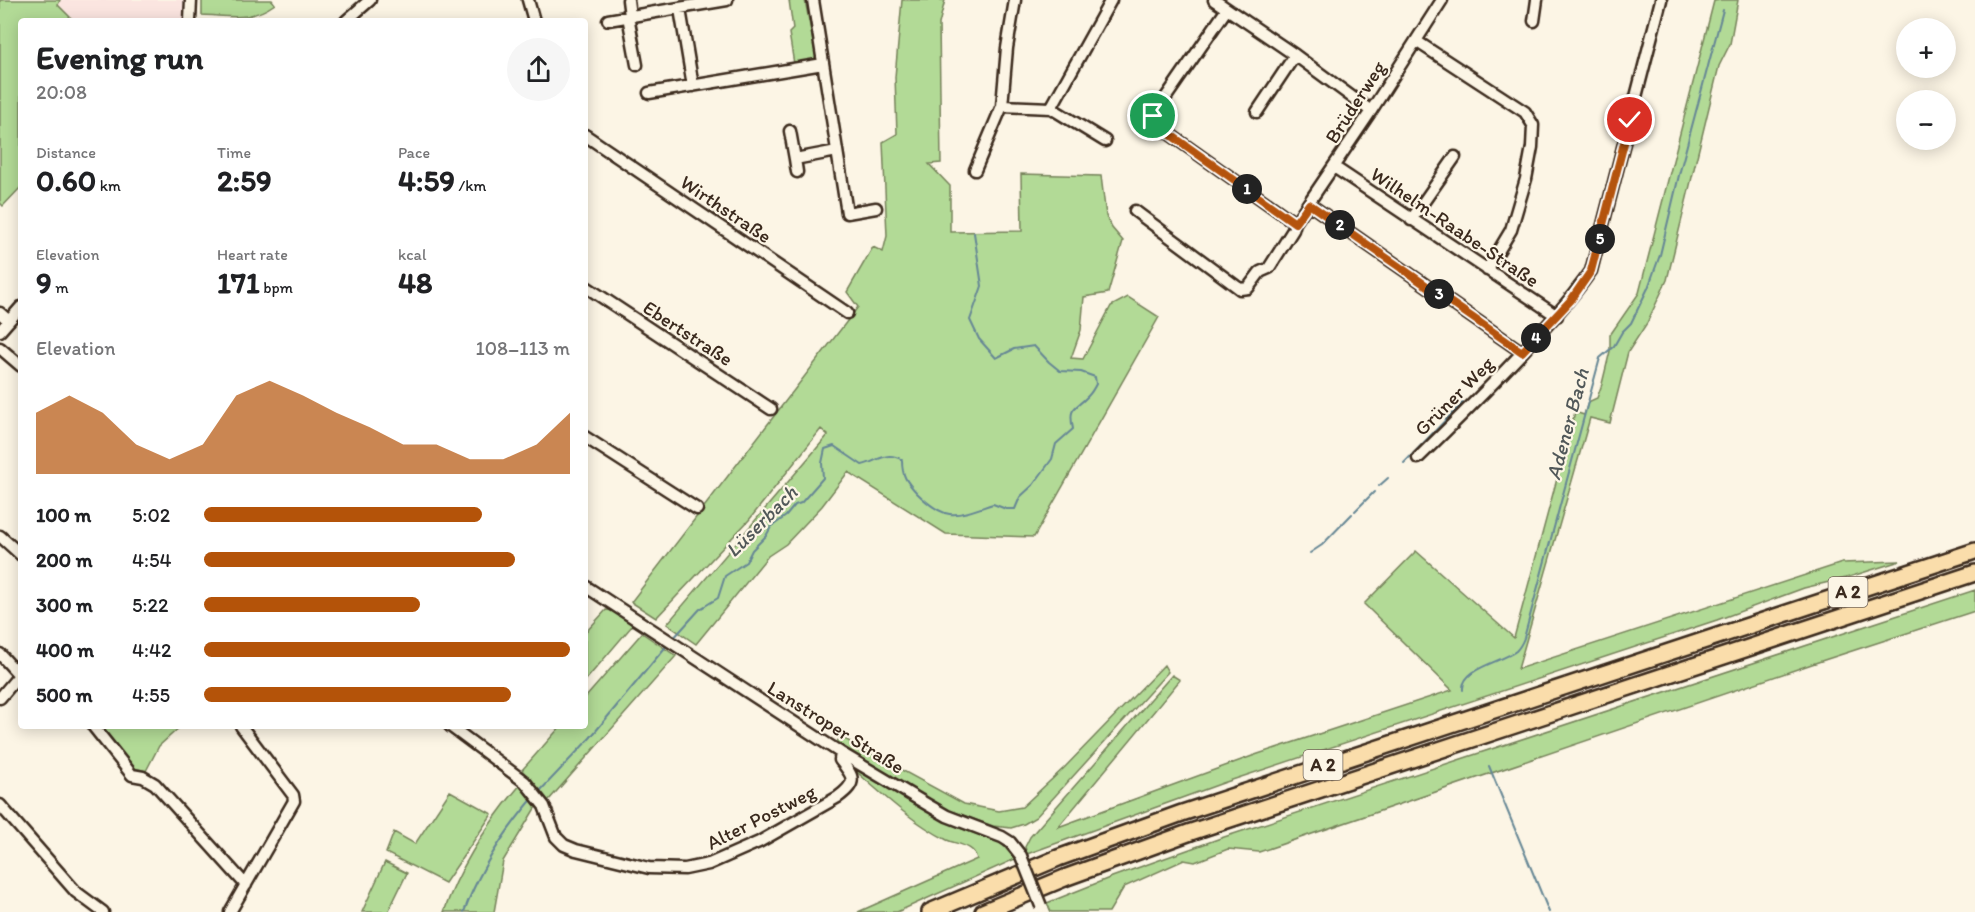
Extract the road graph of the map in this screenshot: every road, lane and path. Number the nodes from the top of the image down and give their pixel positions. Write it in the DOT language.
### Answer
graph roads {
  1 [pos="191,0"];
  2 [pos="370,0"];
  3 [pos="528,0"];
  4 [pos="628,0"];
  5 [pos="725,0"];
  6 [pos="813,0"];
  7 [pos="1015,0"];
  8 [pos="1112,0"];
  9 [pos="1214,0"];
  10 [pos="1442,0"];
  11 [pos="1537,0"];
  12 [pos="1661,0"];
  13 [pos="680,9"];
  14 [pos="1227,9"];
  15 [pos="629,16"];
  16 [pos="190,18"];
  17 [pos="349,18"];
  18 [pos="533,18"];
  19 [pos="608,20"];
  20 [pos="1534,21"];
  21 [pos="1416,41"];
  22 [pos="1295,55"];
  23 [pos="824,64"];
  24 [pos="637,65"];
  25 [pos="693,86"];
  26 [pos="649,93"];
  27 [pos="1002,106"];
  28 [pos="1052,108"];
  29 [pos="1371,111"];
  30 [pos="1257,112"];
  31 [pos="790,131"];
  32 [pos="588,137"];
  33 [pos="1105,141"];
  34 [pos="837,150"];
  35 [pos="1455,157"];
  36 [pos="795,159"];
  37 [pos="1334,167"];
  38 [pos="975,170"];
  39 [pos="797,172"];
  40 [pos="1309,204"];
  41 [pos="876,208"];
  42 [pos="1135,211"];
  43 [pos="1411,220"];
  44 [pos="1295,223"];
  45 [pos="1487,270"];
  46 [pos="588,288"];
  47 [pos="18,311"];
  48 [pos="0,313"];
  49 [pos="847,313"];
  50 [pos="1557,316"];
  51 [pos="9,321"];
  52 [pos="0,331"];
  53 [pos="0,348"];
  54 [pos="1522,352"];
  55 [pos="18,363"];
  56 [pos="771,409"];
  57 [pos="588,439"];
  58 [pos="1418,458"];
  59 [pos="697,509"];
  60 [pos="0,536"];
  61 [pos="1975,550"];
  62 [pos="18,552"];
  63 [pos="1975,573"];
  64 [pos="588,588"];
  65 [pos="0,654"];
  66 [pos="18,672"];
  67 [pos="18,676"];
  68 [pos="0,698"];
  69 [pos="95,729"];
  70 [pos="243,729"];
  71 [pos="454,729"];
  72 [pos="841,753"];
  73 [pos="0,805"];
  74 [pos="246,885"];
  75 [pos="1042,909"];
  76 [pos="103,912"];
  77 [pos="230,912"];
  78 [pos="930,912"];
  79 [pos="982,912"];
  1 -- 16 [label="street"];
  2 -- 17 [label="street"];
  3 -- 18 [label="street"];
  4 -- 15 [label="street"];
  5 -- 13 [label="street"];
  6 -- 23 [label="street"];
  7 -- 27 [label="street"];
  8 -- 28 [label="street"];
  9 -- 14 [label="street"];
  10 -- 21 [label="street, Brüderweg"];
  11 -- 20 [label="street"];
  12 -- 50 [label="street, Grüner Weg"];
  13 -- 15 [label="street"];
  13 -- 25 [label="street"];
  14 -- 22 [label="street"];
  14 -- 44 [label="street"];
  15 -- 19 [label="street"];
  15 -- 24 [label="street"];
  21 -- 29 [label="street, Brüderweg"];
  21 -- 45 [label="street"];
  22 -- 29 [label="street"];
  22 -- 30 [label="street"];
  23 -- 25 [label="street"];
  23 -- 34 [label="street"];
  25 -- 26 [label="street"];
  27 -- 28 [label="street"];
  27 -- 38 [label="street"];
  28 -- 33 [label="street"];
  29 -- 37 [label="street, Brüderweg"];
  31 -- 36 [label="street"];
  32 -- 49 [label="street, Wirthstraße"];
  34 -- 36 [label="street"];
  34 -- 41 [label="street"];
  35 -- 43 [label="street"];
  36 -- 39 [label="street"];
  37 -- 40 [label="street, Brüderweg"];
  37 -- 43 [label="street, Wilhelm-Raabe-Straße"];
  40 -- 44 [label="street, Brüderweg"];
  40 -- 54 [label="street"];
  42 -- 44 [label="street, Brüderweg"];
  43 -- 45 [label="street, Wilhelm-Raabe-Straße"];
  45 -- 50 [label="street, Wilhelm-Raabe-Straße"];
  46 -- 56 [label="street, Ebertstraße"];
  47 -- 51 [label="street"];
  48 -- 51 [label="street"];
  50 -- 54 [label="street, Grüner Weg"];
  51 -- 52 [label="street"];
  53 -- 55 [label="street"];
  54 -- 58 [label="street, Grüner Weg"];
  57 -- 59 [label="street"];
  60 -- 62 [label="street"];
  61 -- 78 [label="highway, A 2"];
  63 -- 79 [label="highway, A 2"];
  64 -- 72 [label="street, Lanstroper Straße"];
  65 -- 66 [label="street"];
  67 -- 68 [label="street"];
  69 -- 74 [label="street"];
  70 -- 74 [label="street"];
  71 -- 72 [label="street, Alter Postweg"];
  72 -- 75 [label="street, Lanstroper Straße, bridge"];
  73 -- 76 [label="street"];
  74 -- 77 [label="street"];
}
